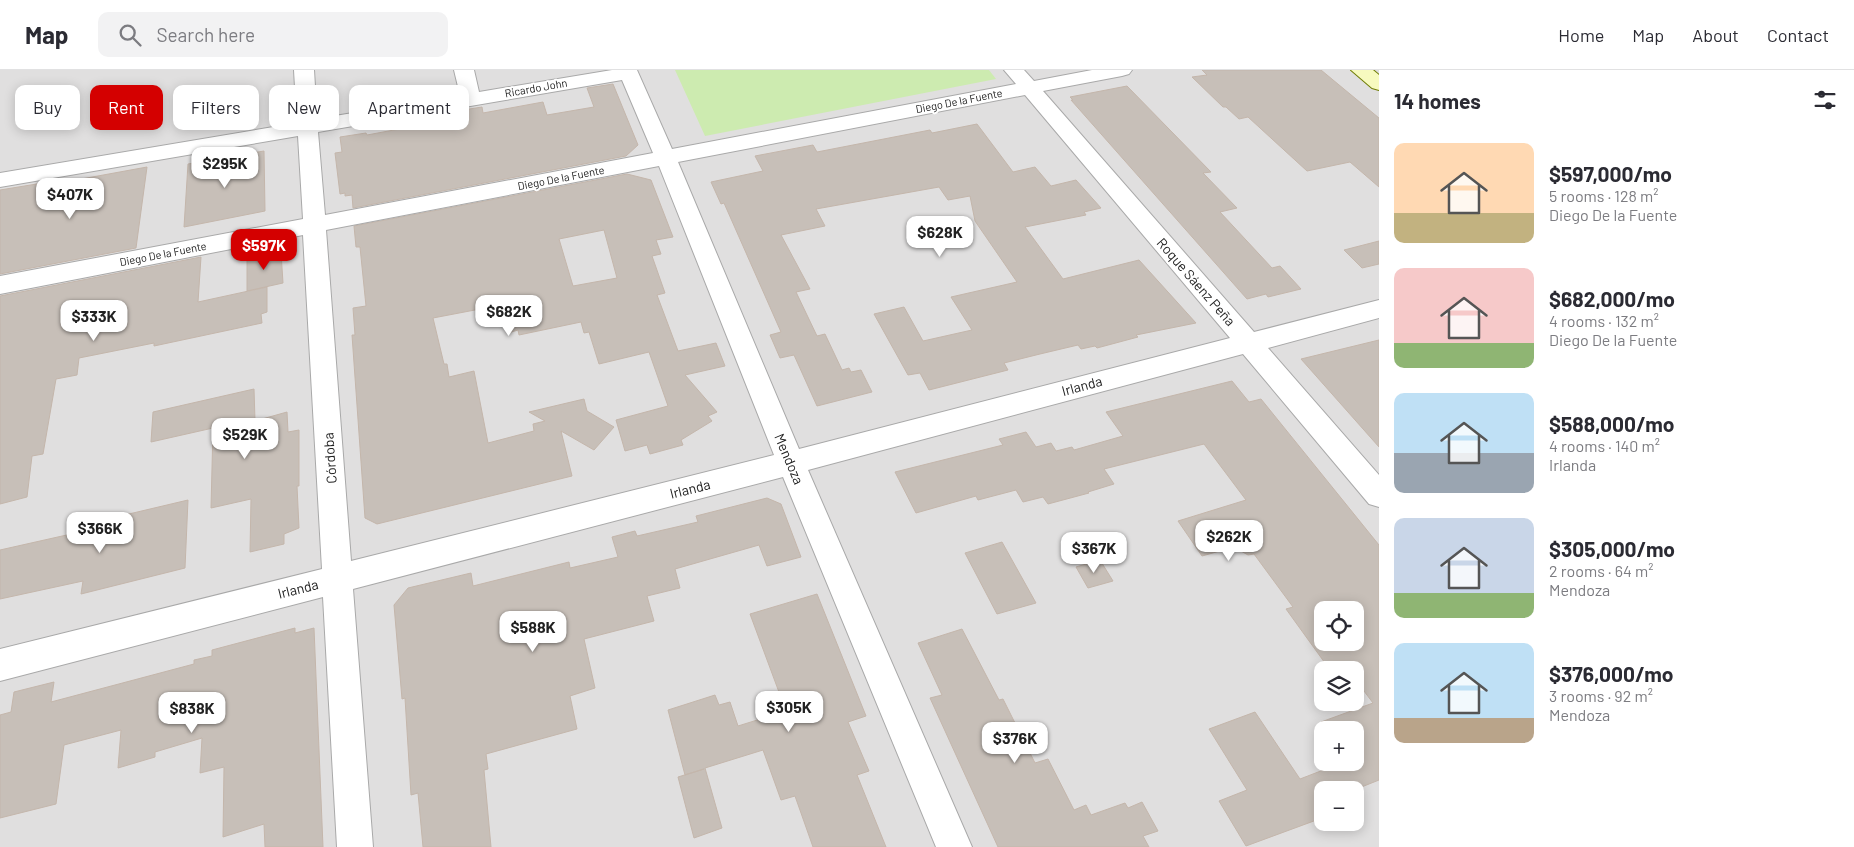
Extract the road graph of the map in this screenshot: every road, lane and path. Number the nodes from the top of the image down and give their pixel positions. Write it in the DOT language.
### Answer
graph roads {
  1 [pos="304,70"];
  2 [pos="464,70"];
  3 [pos="1014,70"];
  4 [pos="1122,70"];
  5 [pos="1361,70"];
  6 [pos="628,71"];
  7 [pos="1379,84"];
  8 [pos="305,85"];
  9 [pos="1029,87"];
  10 [pos="471,100"];
  11 [pos="339,123"];
  12 [pos="295,130"];
  13 [pos="307,130"];
  14 [pos="666,158"];
  15 [pos="0,180"];
  16 [pos="315,225"];
  17 [pos="0,285"];
  18 [pos="1379,309"];
  19 [pos="1248,342"];
  20 [pos="791,463"];
  21 [pos="1379,494"];
  22 [pos="337,579"];
  23 [pos="0,665"];
  24 [pos="355,847"];
  25 [pos="954,847"];
  1 -- 8 [label="street, Córdoba"];
  2 -- 10 [label="street"];
  3 -- 9 [label="street, Roque Sáenz Peña"];
  4 -- 9 [label="street, Diego De la Fuente"];
  5 -- 7 [label="main road"];
  6 -- 10 [label="street, Ricardo John"];
  6 -- 14 [label="street, Mendoza"];
  9 -- 14 [label="street, Diego De la Fuente"];
  9 -- 19 [label="street, Roque Sáenz Peña"];
  10 -- 11 [label="street, Ricardo John"];
  12 -- 15 [label="street, Ricardo John"];
  13 -- 16 [label="street, Córdoba"];
  14 -- 16 [label="street, Diego De la Fuente"];
  14 -- 20 [label="street, Mendoza"];
  16 -- 17 [label="street, Diego De la Fuente"];
  16 -- 22 [label="street, Córdoba"];
  18 -- 19 [label="street, Irlanda"];
  19 -- 20 [label="street, Irlanda"];
  19 -- 21 [label="street, Roque Sáenz Peña"];
  20 -- 22 [label="street, Irlanda"];
  20 -- 25 [label="street, Mendoza"];
  22 -- 23 [label="street, Irlanda"];
  22 -- 24 [label="street, Córdoba"];
}
